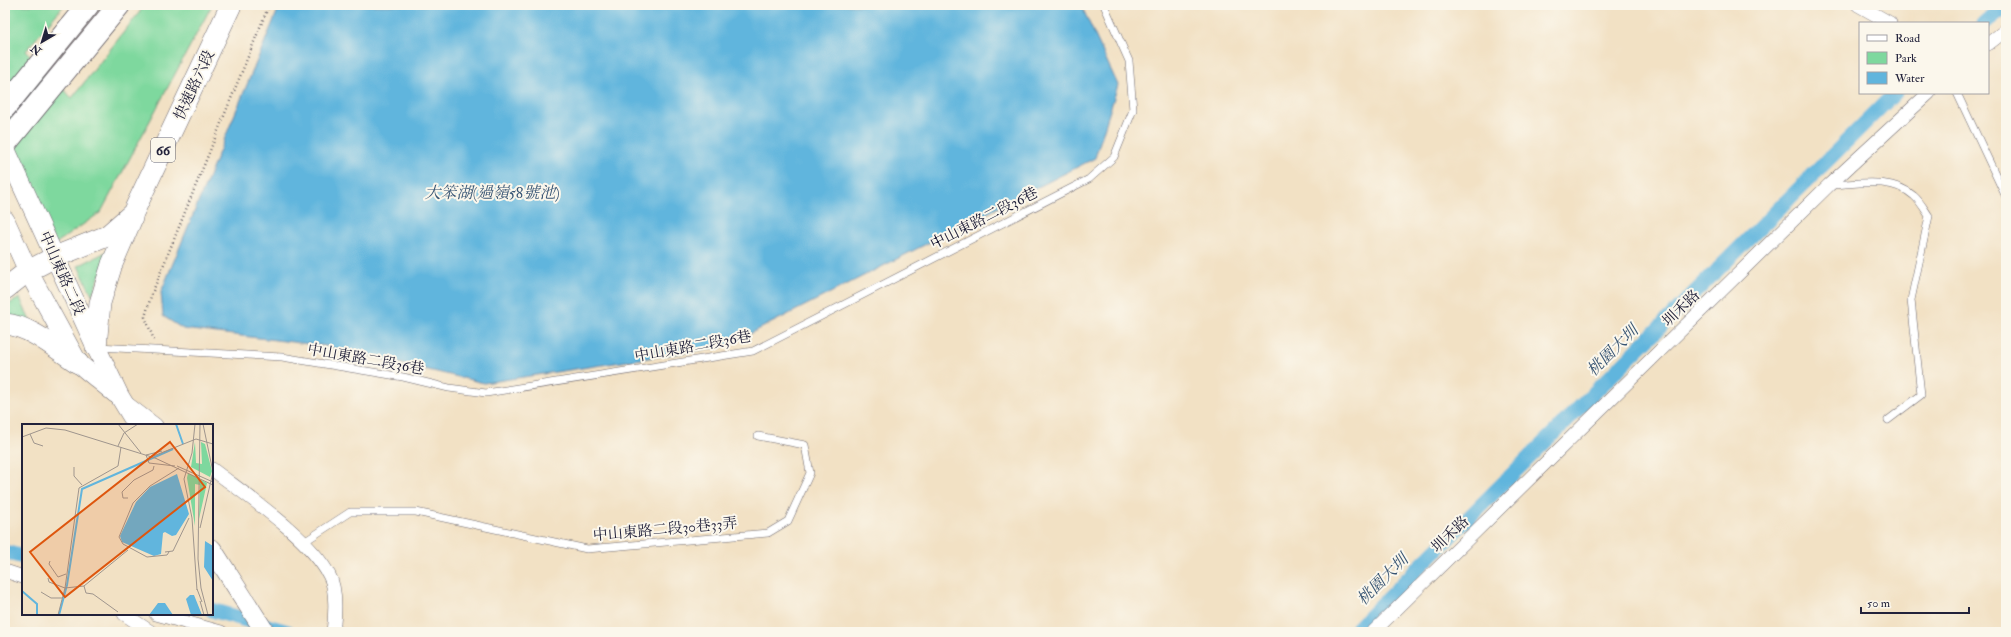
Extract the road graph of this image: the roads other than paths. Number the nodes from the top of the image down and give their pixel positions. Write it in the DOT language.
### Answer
graph roads {
  1 [pos="88,5"];
  2 [pos="119,5"];
  3 [pos="231,5"];
  4 [pos="1104,5"];
  5 [pos="1858,5"];
  6 [pos="1888,22"];
  7 [pos="2006,30"];
  8 [pos="1989,43"];
  9 [pos="1928,94"];
  10 [pos="1957,94"];
  11 [pos="5,107"];
  12 [pos="5,144"];
  13 [pos="5,148"];
  14 [pos="1829,185"];
  15 [pos="2006,197"];
  16 [pos="134,213"];
  17 [pos="5,220"];
  18 [pos="55,257"];
  19 [pos="28,271"];
  20 [pos="5,288"];
  21 [pos="5,324"];
  22 [pos="96,347"];
  23 [pos="78,363"];
  24 [pos="120,397"];
  25 [pos="1888,420"];
  26 [pos="136,424"];
  27 [pos="155,424"];
  28 [pos="758,436"];
  29 [pos="213,470"];
  30 [pos="304,542"];
  31 [pos="213,551"];
  32 [pos="5,572"];
  33 [pos="22,577"];
  34 [pos="126,615"];
  35 [pos="160,615"];
  36 [pos="334,626"];
  37 [pos="151,632"];
  38 [pos="221,632"];
  39 [pos="265,632"];
  40 [pos="1373,632"];
  1 -- 11 [label="highway"];
  2 -- 12 [label="highway"];
  3 -- 16 [label="main road, 快速路六段 / 66"];
  4 -- 22 [label="lane, 中山東路二段36巷"];
  5 -- 6 [label="street"];
  7 -- 8 [label="street"];
  9 -- 14 [label="street, 圳禾路"];
  10 -- 15 [label="lane"];
  13 -- 18 [label="main road, 中山東路二段"];
  14 -- 25 [label="lane"];
  14 -- 40 [label="street, 圳禾路"];
  16 -- 18 [label="main road, 快速路六段 / 66"];
  16 -- 22 [label="main road"];
  17 -- 19 [label="main road, 中山東路二段"];
  18 -- 19 [label="main road, 66"];
  18 -- 22 [label="main road, 中山東路二段"];
  19 -- 20 [label="main road, 66"];
  19 -- 23 [label="main road, 中山東路二段"];
  21 -- 23 [label="main road"];
  22 -- 24 [label="main road, 中山東路二段"];
  23 -- 24 [label="main road, 中山東路二段"];
  24 -- 26 [label="main road, 中山東路二段"];
  24 -- 27 [label="street"];
  28 -- 30 [label="lane, 中山東路二段30巷33弄"];
  29 -- 30 [label="street"];
  30 -- 36 [label="street"];
  31 -- 39 [label="main road"];
  32 -- 33 [label="street"];
  34 -- 37 [label="street"];
  35 -- 38 [label="street"];
}
